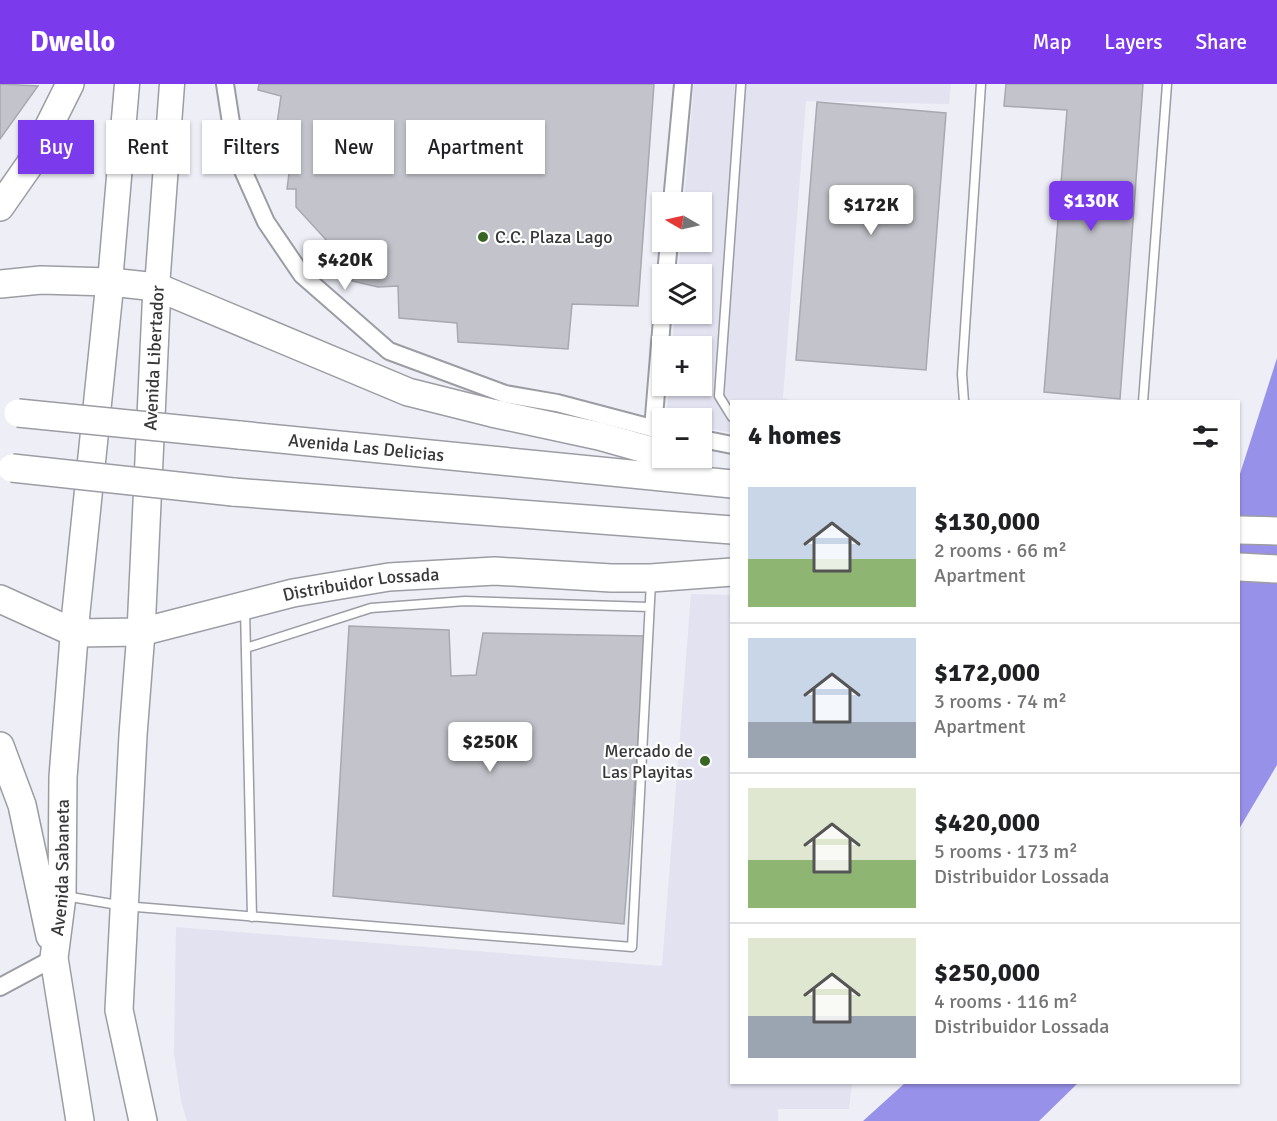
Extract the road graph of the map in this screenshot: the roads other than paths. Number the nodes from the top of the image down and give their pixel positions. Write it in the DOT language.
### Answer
graph roads {
  1 [pos="57,84"];
  2 [pos="70,84"];
  3 [pos="128,84"];
  4 [pos="172,84"];
  5 [pos="225,84"];
  6 [pos="683,84"];
  7 [pos="741,84"];
  8 [pos="981,84"];
  9 [pos="1167,84"];
  10 [pos="0,187"];
  11 [pos="673,192"];
  12 [pos="0,207"];
  13 [pos="110,282"];
  14 [pos="0,284"];
  15 [pos="157,287"];
  16 [pos="662,324"];
  17 [pos="964,400"];
  18 [pos="1143,400"];
  19 [pos="659,408"];
  20 [pos="9,412"];
  21 [pos="730,414"];
  22 [pos="652,428"];
  23 [pos="712,441"];
  24 [pos="730,445"];
  25 [pos="652,451"];
  26 [pos="6,467"];
  27 [pos="712,468"];
  28 [pos="730,472"];
  29 [pos="730,484"];
  30 [pos="730,530"];
  31 [pos="1240,530"];
  32 [pos="1277,531"];
  33 [pos="1240,567"];
  34 [pos="1277,569"];
  35 [pos="730,572"];
  36 [pos="651,578"];
  37 [pos="0,599"];
  38 [pos="245,606"];
  39 [pos="650,607"];
  40 [pos="76,623"];
  41 [pos="141,632"];
  42 [pos="246,648"];
  43 [pos="0,746"];
  44 [pos="62,896"];
  45 [pos="124,906"];
  46 [pos="252,917"];
  47 [pos="54,958"];
  48 [pos="0,987"];
  49 [pos="80,1121"];
  50 [pos="143,1121"];
  1 -- 10 [label="street"];
  2 -- 12 [label="main road"];
  3 -- 13 [label="main road"];
  4 -- 15 [label="main road, Avenida Libertador"];
  5 -- 22 [label="street"];
  6 -- 11 [label="street"];
  7 -- 21 [label="lane"];
  8 -- 17 [label="lane"];
  9 -- 18 [label="lane"];
  13 -- 14 [label="main road"];
  13 -- 15 [label="main road"];
  13 -- 40 [label="main road"];
  15 -- 25 [label="main road"];
  15 -- 41 [label="main road, Avenida Libertador"];
  16 -- 19 [label="street"];
  20 -- 29 [label="main road, Avenida Las Delicias, bridge"];
  23 -- 24 [label="street"];
  26 -- 30 [label="main road, bridge"];
  27 -- 28 [label="main road"];
  31 -- 32 [label="main road"];
  33 -- 34 [label="main road"];
  35 -- 36 [label="main road, Distribuidor Lossada"];
  36 -- 38 [label="main road, Distribuidor Lossada"];
  36 -- 39 [label="lane"];
  37 -- 40 [label="main road, Distribuidor Lossada"];
  38 -- 41 [label="main road, Distribuidor Lossada"];
  38 -- 42 [label="lane"];
  39 -- 42 [label="lane"];
  39 -- 46 [label="lane"];
  40 -- 41 [label="main road, Distribuidor Lossada"];
  40 -- 44 [label="main road, Avenida Sabaneta"];
  41 -- 45 [label="main road"];
  42 -- 46 [label="lane"];
  43 -- 47 [label="main road"];
  44 -- 45 [label="lane"];
  44 -- 47 [label="main road, Avenida Sabaneta"];
  45 -- 46 [label="lane"];
  45 -- 50 [label="main road"];
  47 -- 48 [label="street"];
  47 -- 49 [label="main road, Avenida Sabaneta"];
}
